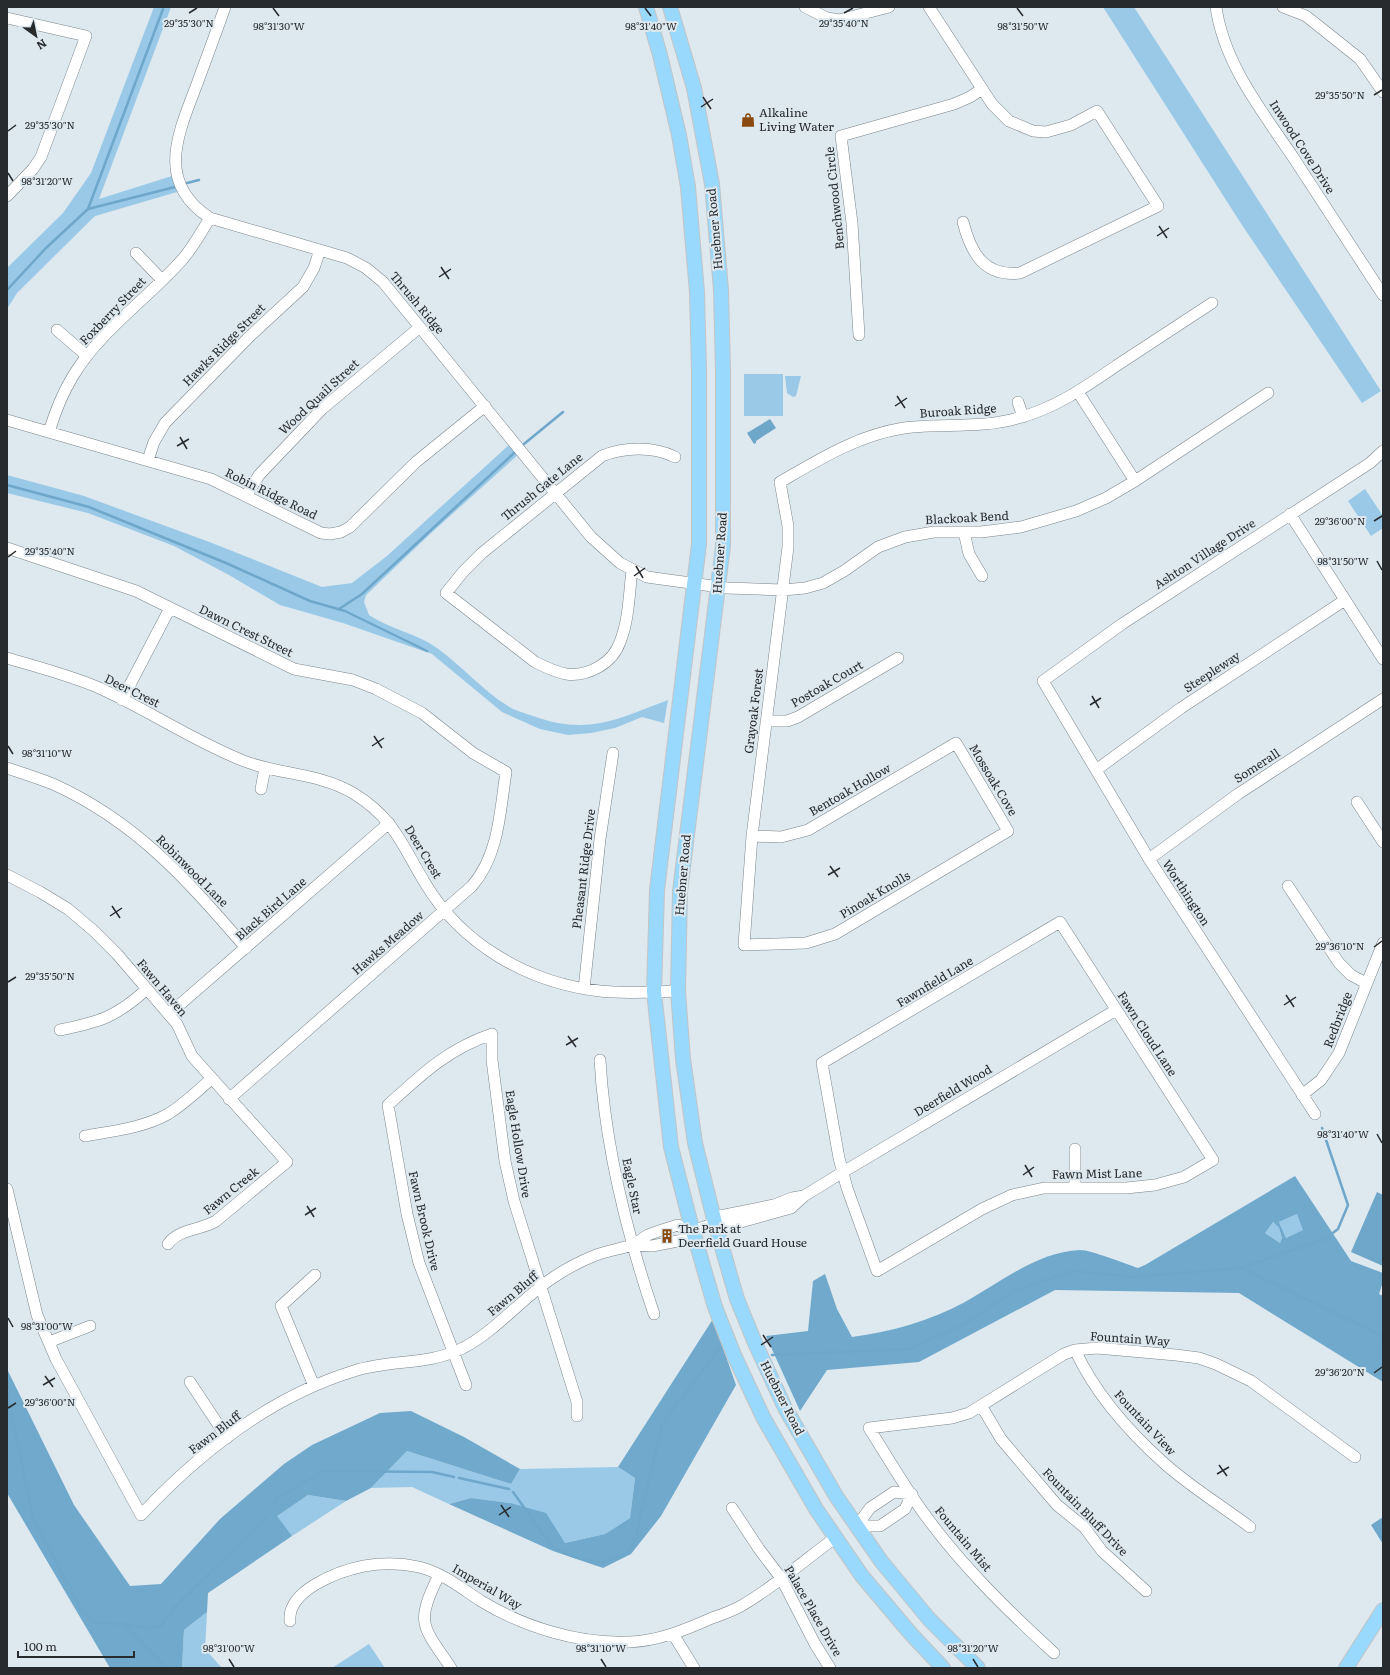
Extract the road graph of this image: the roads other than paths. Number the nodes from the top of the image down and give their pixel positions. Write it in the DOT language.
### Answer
graph roads {
  1 [pos="226,7"];
  2 [pos="646,7"];
  3 [pos="670,7"];
  4 [pos="805,7"];
  5 [pos="890,7"];
  6 [pos="929,7"];
  7 [pos="1216,7"];
  8 [pos="1283,7"];
  9 [pos="817,10"];
  10 [pos="7,18"];
  11 [pos="982,89"];
  12 [pos="1383,92"];
  13 [pos="7,196"];
  14 [pos="712,201"];
  15 [pos="689,202"];
  16 [pos="210,218"];
  17 [pos="962,222"];
  18 [pos="320,250"];
  19 [pos="136,253"];
  20 [pos="162,280"];
  21 [pos="1383,294"];
  22 [pos="1212,303"];
  23 [pos="420,327"];
  24 [pos="58,330"];
  25 [pos="859,335"];
  26 [pos="87,356"];
  27 [pos="1078,392"];
  28 [pos="1268,393"];
  29 [pos="1018,402"];
  30 [pos="485,406"];
  31 [pos="1023,417"];
  32 [pos="7,420"];
  33 [pos="49,432"];
  34 [pos="1383,451"];
  35 [pos="675,457"];
  36 [pos="148,460"];
  37 [pos="1135,481"];
  38 [pos="780,482"];
  39 [pos="555,492"];
  40 [pos="246,496"];
  41 [pos="1290,514"];
  42 [pos="964,532"];
  43 [pos="7,548"];
  44 [pos="632,570"];
  45 [pos="982,576"];
  46 [pos="694,584"];
  47 [pos="718,586"];
  48 [pos="783,590"];
  49 [pos="1345,600"];
  50 [pos="170,608"];
  51 [pos="7,658"];
  52 [pos="898,658"];
  53 [pos="1383,659"];
  54 [pos="1044,681"];
  55 [pos="1383,699"];
  56 [pos="122,700"];
  57 [pos="766,721"];
  58 [pos="956,743"];
  59 [pos="613,753"];
  60 [pos="7,768"];
  61 [pos="265,768"];
  62 [pos="1096,770"];
  63 [pos="506,772"];
  64 [pos="261,789"];
  65 [pos="1357,802"];
  66 [pos="389,823"];
  67 [pos="1008,831"];
  68 [pos="752,836"];
  69 [pos="1383,842"];
  70 [pos="1149,859"];
  71 [pos="7,875"];
  72 [pos="1288,886"];
  73 [pos="445,911"];
  74 [pos="1060,922"];
  75 [pos="1383,943"];
  76 [pos="744,945"];
  77 [pos="246,948"];
  78 [pos="1366,983"];
  79 [pos="147,989"];
  80 [pos="584,989"];
  81 [pos="678,991"];
  82 [pos="654,992"];
  83 [pos="1116,1010"];
  84 [pos="169,1014"];
  85 [pos="60,1030"];
  86 [pos="600,1060"];
  87 [pos="212,1079"];
  88 [pos="1302,1095"];
  89 [pos="229,1099"];
  90 [pos="388,1105"];
  91 [pos="1315,1114"];
  92 [pos="85,1136"];
  93 [pos="1075,1149"];
  94 [pos="1213,1160"];
  95 [pos="287,1162"];
  96 [pos="843,1172"];
  97 [pos="1075,1187"];
  98 [pos="7,1189"];
  99 [pos="716,1223"];
  100 [pos="690,1231"];
  101 [pos="168,1244"];
  102 [pos="633,1245"];
  103 [pos="315,1275"];
  104 [pos="541,1287"];
  105 [pos="654,1314"];
  106 [pos="90,1326"];
  107 [pos="49,1342"];
  108 [pos="1075,1350"];
  109 [pos="452,1353"];
  110 [pos="190,1382"];
  111 [pos="466,1385"];
  112 [pos="314,1386"];
  113 [pos="982,1407"];
  114 [pos="578,1416"];
  115 [pos="869,1428"];
  116 [pos="227,1438"];
  117 [pos="1354,1457"];
  118 [pos="912,1494"];
  119 [pos="732,1508"];
  120 [pos="857,1526"];
  121 [pos="1250,1527"];
  122 [pos="836,1537"];
  123 [pos="439,1575"];
  124 [pos="781,1578"];
  125 [pos="1146,1592"];
  126 [pos="1383,1610"];
  127 [pos="290,1621"];
  128 [pos="673,1634"];
  129 [pos="1054,1653"];
  130 [pos="451,1668"];
  131 [pos="694,1668"];
  132 [pos="830,1668"];
  133 [pos="943,1668"];
  134 [pos="978,1668"];
  135 [pos="1346,1668"];
  1 -- 16 [label="street, Thrush Ridge"];
  2 -- 15 [label="main road, Huebner Road"];
  3 -- 14 [label="main road, Huebner Road"];
  4 -- 9 [label="street"];
  5 -- 9 [label="street"];
  6 -- 11 [label="street"];
  7 -- 21 [label="street, Inwood Cove Drive"];
  8 -- 12 [label="street"];
  10 -- 13 [label="street"];
  11 -- 17 [label="street"];
  11 -- 25 [label="street, Benchwood Circle"];
  14 -- 15 [label="main road"];
  14 -- 47 [label="main road, Huebner Road"];
  15 -- 46 [label="main road, Huebner Road"];
  16 -- 18 [label="street, Thrush Ridge"];
  16 -- 20 [label="street, Foxberry Street"];
  18 -- 23 [label="street, Thrush Ridge"];
  18 -- 36 [label="street, Hawks Ridge Street"];
  19 -- 20 [label="street"];
  20 -- 26 [label="street, Foxberry Street"];
  22 -- 27 [label="street, Buroak Ridge"];
  23 -- 30 [label="street, Thrush Ridge"];
  23 -- 40 [label="street, Wood Quail Street"];
  24 -- 26 [label="street"];
  26 -- 33 [label="street, Foxberry Street"];
  27 -- 31 [label="street, Buroak Ridge"];
  27 -- 37 [label="street"];
  28 -- 37 [label="street, Blackoak Bend"];
  29 -- 31 [label="street"];
  30 -- 39 [label="street, Thrush Ridge"];
  30 -- 40 [label="street, Robin Ridge Road"];
  31 -- 38 [label="street, Buroak Ridge"];
  32 -- 33 [label="street, Robin Ridge Road"];
  33 -- 36 [label="street, Robin Ridge Road"];
  34 -- 41 [label="street, Ashton Village Drive"];
  35 -- 39 [label="street, Thrush Gate Lane"];
  36 -- 40 [label="street, Robin Ridge Road"];
  37 -- 42 [label="street, Blackoak Bend"];
  38 -- 48 [label="street, Grayoak Forest"];
  39 -- 44 [label="street, Thrush Ridge"];
  39 -- 44 [label="street, Thrush Gate Lane"];
  41 -- 49 [label="street"];
  41 -- 54 [label="street, Ashton Village Drive"];
  42 -- 45 [label="street"];
  42 -- 48 [label="street, Blackoak Bend"];
  43 -- 50 [label="street, Dawn Crest Street"];
  44 -- 46 [label="street, Thrush Ridge"];
  46 -- 47 [label="street, Thrush Ridge"];
  46 -- 82 [label="main road, Huebner Road"];
  47 -- 48 [label="street, Blackoak Bend"];
  47 -- 81 [label="main road, Huebner Road"];
  48 -- 57 [label="street, Grayoak Forest"];
  49 -- 53 [label="street"];
  49 -- 62 [label="street, Steepleway"];
  50 -- 56 [label="street"];
  50 -- 63 [label="street, Dawn Crest Street"];
  51 -- 56 [label="street, Deer Crest"];
  52 -- 57 [label="street, Postoak Court"];
  54 -- 62 [label="street, Worthington"];
  55 -- 70 [label="street, Somerall"];
  56 -- 61 [label="street, Deer Crest"];
  57 -- 68 [label="street, Grayoak Forest"];
  58 -- 67 [label="street, Mossoak Cove"];
  58 -- 68 [label="street, Bentoak Hollow"];
  59 -- 80 [label="street, Pheasant Ridge Drive"];
  60 -- 77 [label="street, Robinwood Lane"];
  61 -- 64 [label="street"];
  61 -- 66 [label="street, Deer Crest"];
  62 -- 70 [label="street, Worthington"];
  63 -- 73 [label="street, Hawks Meadow"];
  65 -- 69 [label="street"];
  66 -- 73 [label="street, Deer Crest"];
  66 -- 77 [label="street, Black Bird Lane"];
  67 -- 76 [label="street, Pinoak Knolls"];
  68 -- 76 [label="street, Grayoak Forest"];
  70 -- 88 [label="street, Worthington"];
  71 -- 79 [label="street, Fawn Haven"];
  72 -- 78 [label="street"];
  73 -- 80 [label="street, Deer Crest"];
  73 -- 89 [label="street, Hawks Meadow"];
  74 -- 83 [label="street, Fawn Cloud Lane"];
  74 -- 96 [label="street, Fawnfield Lane"];
  75 -- 78 [label="street, Redbridge"];
  77 -- 84 [label="street, Black Bird Lane"];
  78 -- 88 [label="street, Redbridge"];
  79 -- 84 [label="street, Fawn Haven"];
  79 -- 85 [label="street"];
  80 -- 82 [label="street, Deer Crest"];
  81 -- 82 [label="street, Deer Crest"];
  81 -- 99 [label="main road, Huebner Road"];
  82 -- 100 [label="main road, Huebner Road"];
  83 -- 94 [label="street, Fawn Cloud Lane"];
  83 -- 96 [label="street, Deerfield Wood"];
  84 -- 87 [label="street, Fawn Haven"];
  86 -- 102 [label="street, Eagle Star"];
  87 -- 89 [label="street, Fawn Haven"];
  87 -- 92 [label="street"];
  88 -- 91 [label="street, Worthington"];
  89 -- 95 [label="street, Fawn Haven"];
  90 -- 104 [label="street, Eagle Hollow Drive"];
  90 -- 109 [label="street, Fawn Brook Drive"];
  93 -- 97 [label="street"];
  94 -- 97 [label="street, Fawn Mist Lane"];
  95 -- 101 [label="street, Fawn Creek"];
  96 -- 97 [label="street, Fawn Mist Lane"];
  96 -- 99 [label="street, Deerfield Wood"];
  98 -- 107 [label="street, Fawn Bluff"];
  99 -- 100 [label="street"];
  99 -- 120 [label="main road, Huebner Road"];
  100 -- 102 [label="street, Fawn Bluff"];
  100 -- 122 [label="main road, Huebner Road"];
  102 -- 104 [label="street, Fawn Bluff"];
  102 -- 105 [label="street, Eagle Star"];
  103 -- 112 [label="street"];
  104 -- 109 [label="street, Fawn Bluff"];
  104 -- 114 [label="street, Eagle Hollow Drive"];
  106 -- 107 [label="street"];
  107 -- 116 [label="street, Fawn Bluff"];
  108 -- 113 [label="street, Fountain Way"];
  108 -- 117 [label="street, Fountain Way"];
  108 -- 121 [label="street, Fountain View"];
  109 -- 111 [label="street, Fawn Brook Drive"];
  109 -- 112 [label="street, Fawn Bluff"];
  110 -- 116 [label="street"];
  112 -- 116 [label="street, Fawn Bluff"];
  113 -- 115 [label="street, Fountain Way"];
  113 -- 125 [label="street, Fountain Bluff Drive"];
  115 -- 118 [label="street, Fountain Mist"];
  118 -- 120 [label="street"];
  118 -- 120 [label="street"];
  118 -- 129 [label="street, Fountain Mist"];
  119 -- 124 [label="street, Palace Place Drive"];
  120 -- 122 [label="main road"];
  120 -- 134 [label="main road, Huebner Road"];
  122 -- 124 [label="street, Imperial Way"];
  122 -- 133 [label="main road, Huebner Road"];
  123 -- 127 [label="street, Imperial Way"];
  123 -- 128 [label="street, Imperial Way"];
  123 -- 130 [label="street"];
  124 -- 128 [label="street, Imperial Way"];
  124 -- 132 [label="street, Palace Place Drive"];
  126 -- 135 [label="main road"];
  128 -- 131 [label="street"];
}
